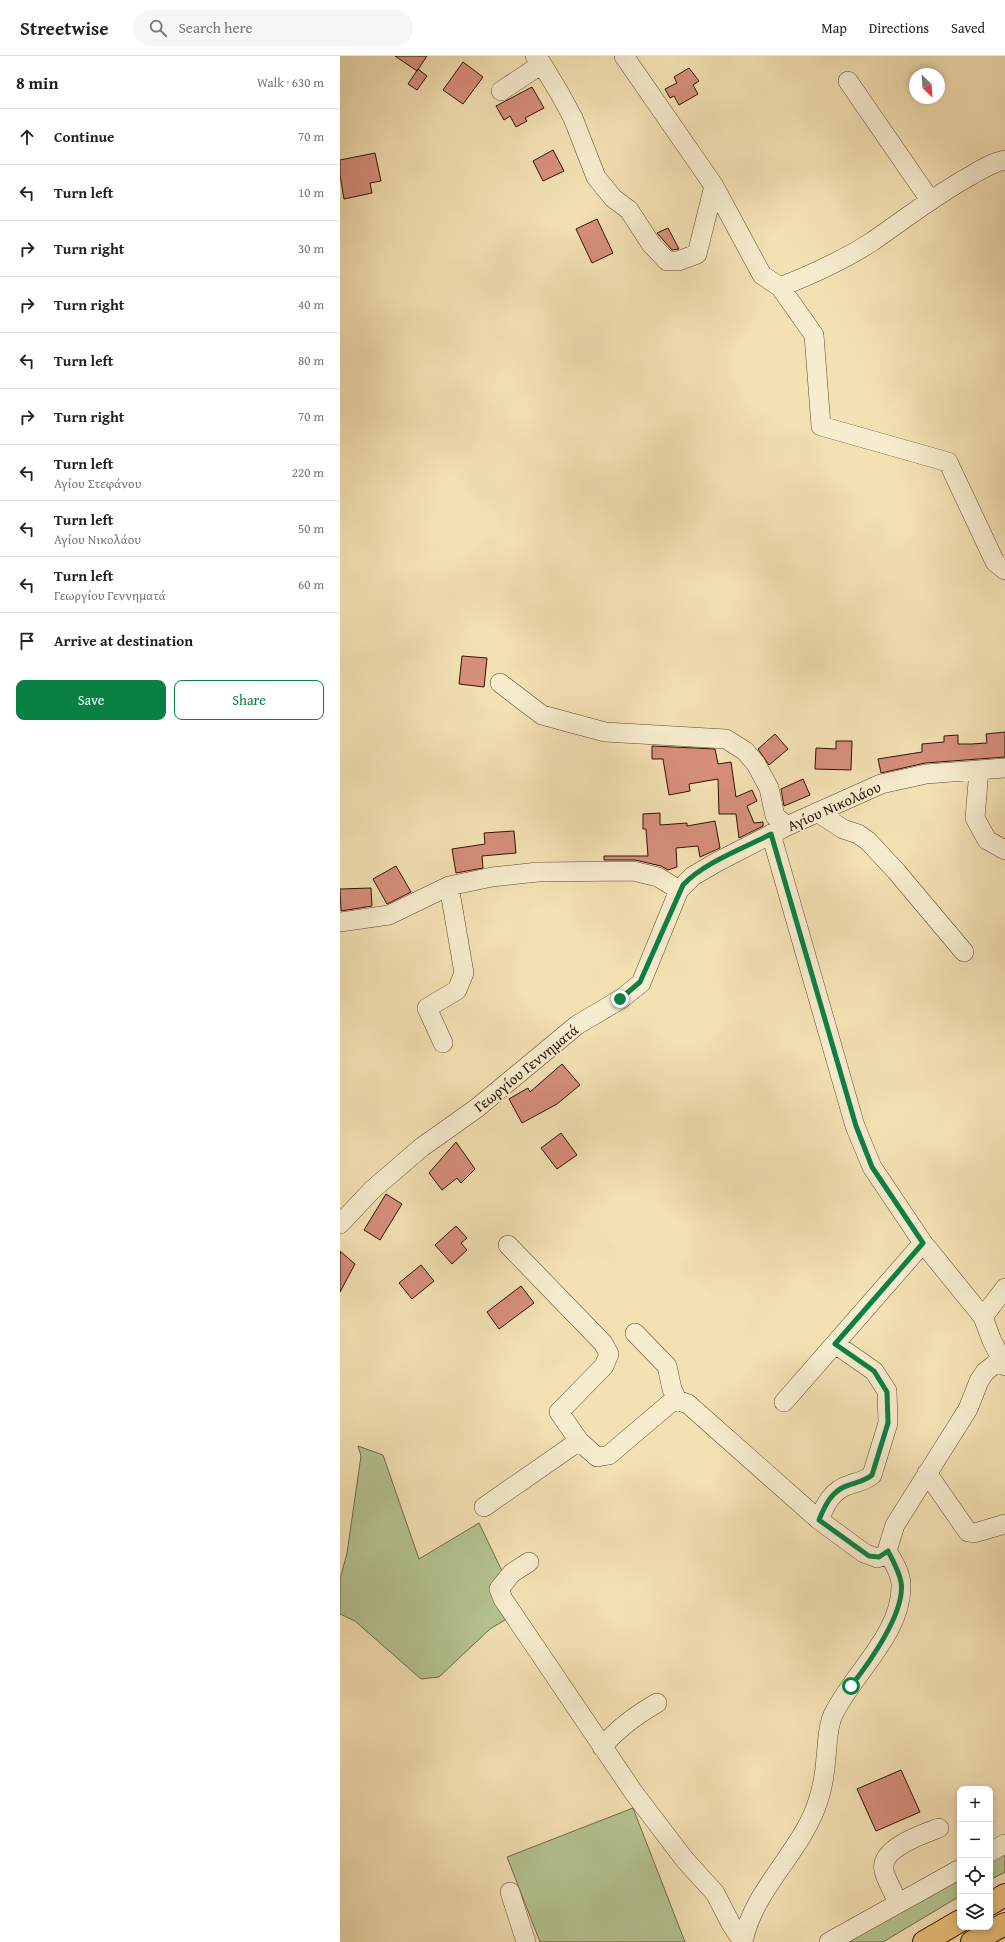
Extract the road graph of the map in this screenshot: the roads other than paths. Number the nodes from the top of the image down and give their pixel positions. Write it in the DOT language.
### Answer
graph roads {
  1 [pos="624,56"];
  2 [pos="539,60"];
  3 [pos="848,81"];
  4 [pos="501,91"];
  5 [pos="1005,160"];
  6 [pos="714,186"];
  7 [pos="930,200"];
  8 [pos="780,287"];
  9 [pos="1005,570"];
  10 [pos="500,683"];
  11 [pos="1005,768"];
  12 [pos="979,770"];
  13 [pos="817,812"];
  14 [pos="779,830"];
  15 [pos="1005,850"];
  16 [pos="449,886"];
  17 [pos="679,890"];
  18 [pos="340,922"];
  19 [pos="964,952"];
  20 [pos="444,1043"];
  21 [pos="340,1224"];
  22 [pos="923,1243"];
  23 [pos="508,1245"];
  24 [pos="1005,1288"];
  25 [pos="983,1317"];
  26 [pos="635,1333"];
  27 [pos="835,1344"];
  28 [pos="1003,1363"];
  29 [pos="677,1400"];
  30 [pos="784,1402"];
  31 [pos="579,1441"];
  32 [pos="927,1473"];
  33 [pos="484,1507"];
  34 [pos="819,1520"];
  35 [pos="1005,1524"];
  36 [pos="888,1551"];
  37 [pos="529,1562"];
  38 [pos="657,1703"];
  39 [pos="602,1747"];
  40 [pos="939,1828"];
  41 [pos="1005,1844"];
  42 [pos="993,1850"];
  43 [pos="957,1870"];
  44 [pos="510,1892"];
  45 [pos="1005,1896"];
  46 [pos="993,1902"];
  47 [pos="898,1903"];
  48 [pos="957,1923"];
  49 [pos="1005,1924"];
  50 [pos="526,1942"];
  51 [pos="743,1942"];
  52 [pos="830,1942"];
  53 [pos="924,1942"];
  54 [pos="972,1942"];
  1 -- 6 [label="street"];
  2 -- 4 [label="street"];
  2 -- 6 [label="street"];
  3 -- 7 [label="street"];
  5 -- 7 [label="street"];
  6 -- 8 [label="street"];
  7 -- 8 [label="street"];
  8 -- 9 [label="street"];
  10 -- 14 [label="street"];
  11 -- 12 [label="street, Αγίου Νικολάου"];
  12 -- 13 [label="street, Αγίου Νικολάου"];
  12 -- 15 [label="street"];
  13 -- 14 [label="street, Αγίου Νικολάου"];
  13 -- 19 [label="street"];
  14 -- 17 [label="street, Αγίου Νικολάου"];
  14 -- 22 [label="street"];
  16 -- 17 [label="street"];
  16 -- 18 [label="street"];
  16 -- 20 [label="street"];
  17 -- 21 [label="street, Γεωργίου Γεννηματά"];
  22 -- 25 [label="street"];
  22 -- 27 [label="street"];
  23 -- 31 [label="street"];
  24 -- 25 [label="street"];
  25 -- 28 [label="street"];
  26 -- 29 [label="street"];
  27 -- 30 [label="street"];
  27 -- 34 [label="street"];
  28 -- 32 [label="street"];
  29 -- 31 [label="street"];
  29 -- 34 [label="street"];
  31 -- 33 [label="street"];
  32 -- 35 [label="street"];
  32 -- 36 [label="street"];
  34 -- 36 [label="street"];
  36 -- 51 [label="street"];
  37 -- 39 [label="street"];
  38 -- 39 [label="street"];
  39 -- 51 [label="street"];
  40 -- 47 [label="street"];
  41 -- 42 [label="street"];
  43 -- 47 [label="street"];
  44 -- 50 [label="street"];
  45 -- 46 [label="highway"];
  47 -- 52 [label="street"];
  48 -- 53 [label="highway"];
  49 -- 54 [label="highway"];
}
